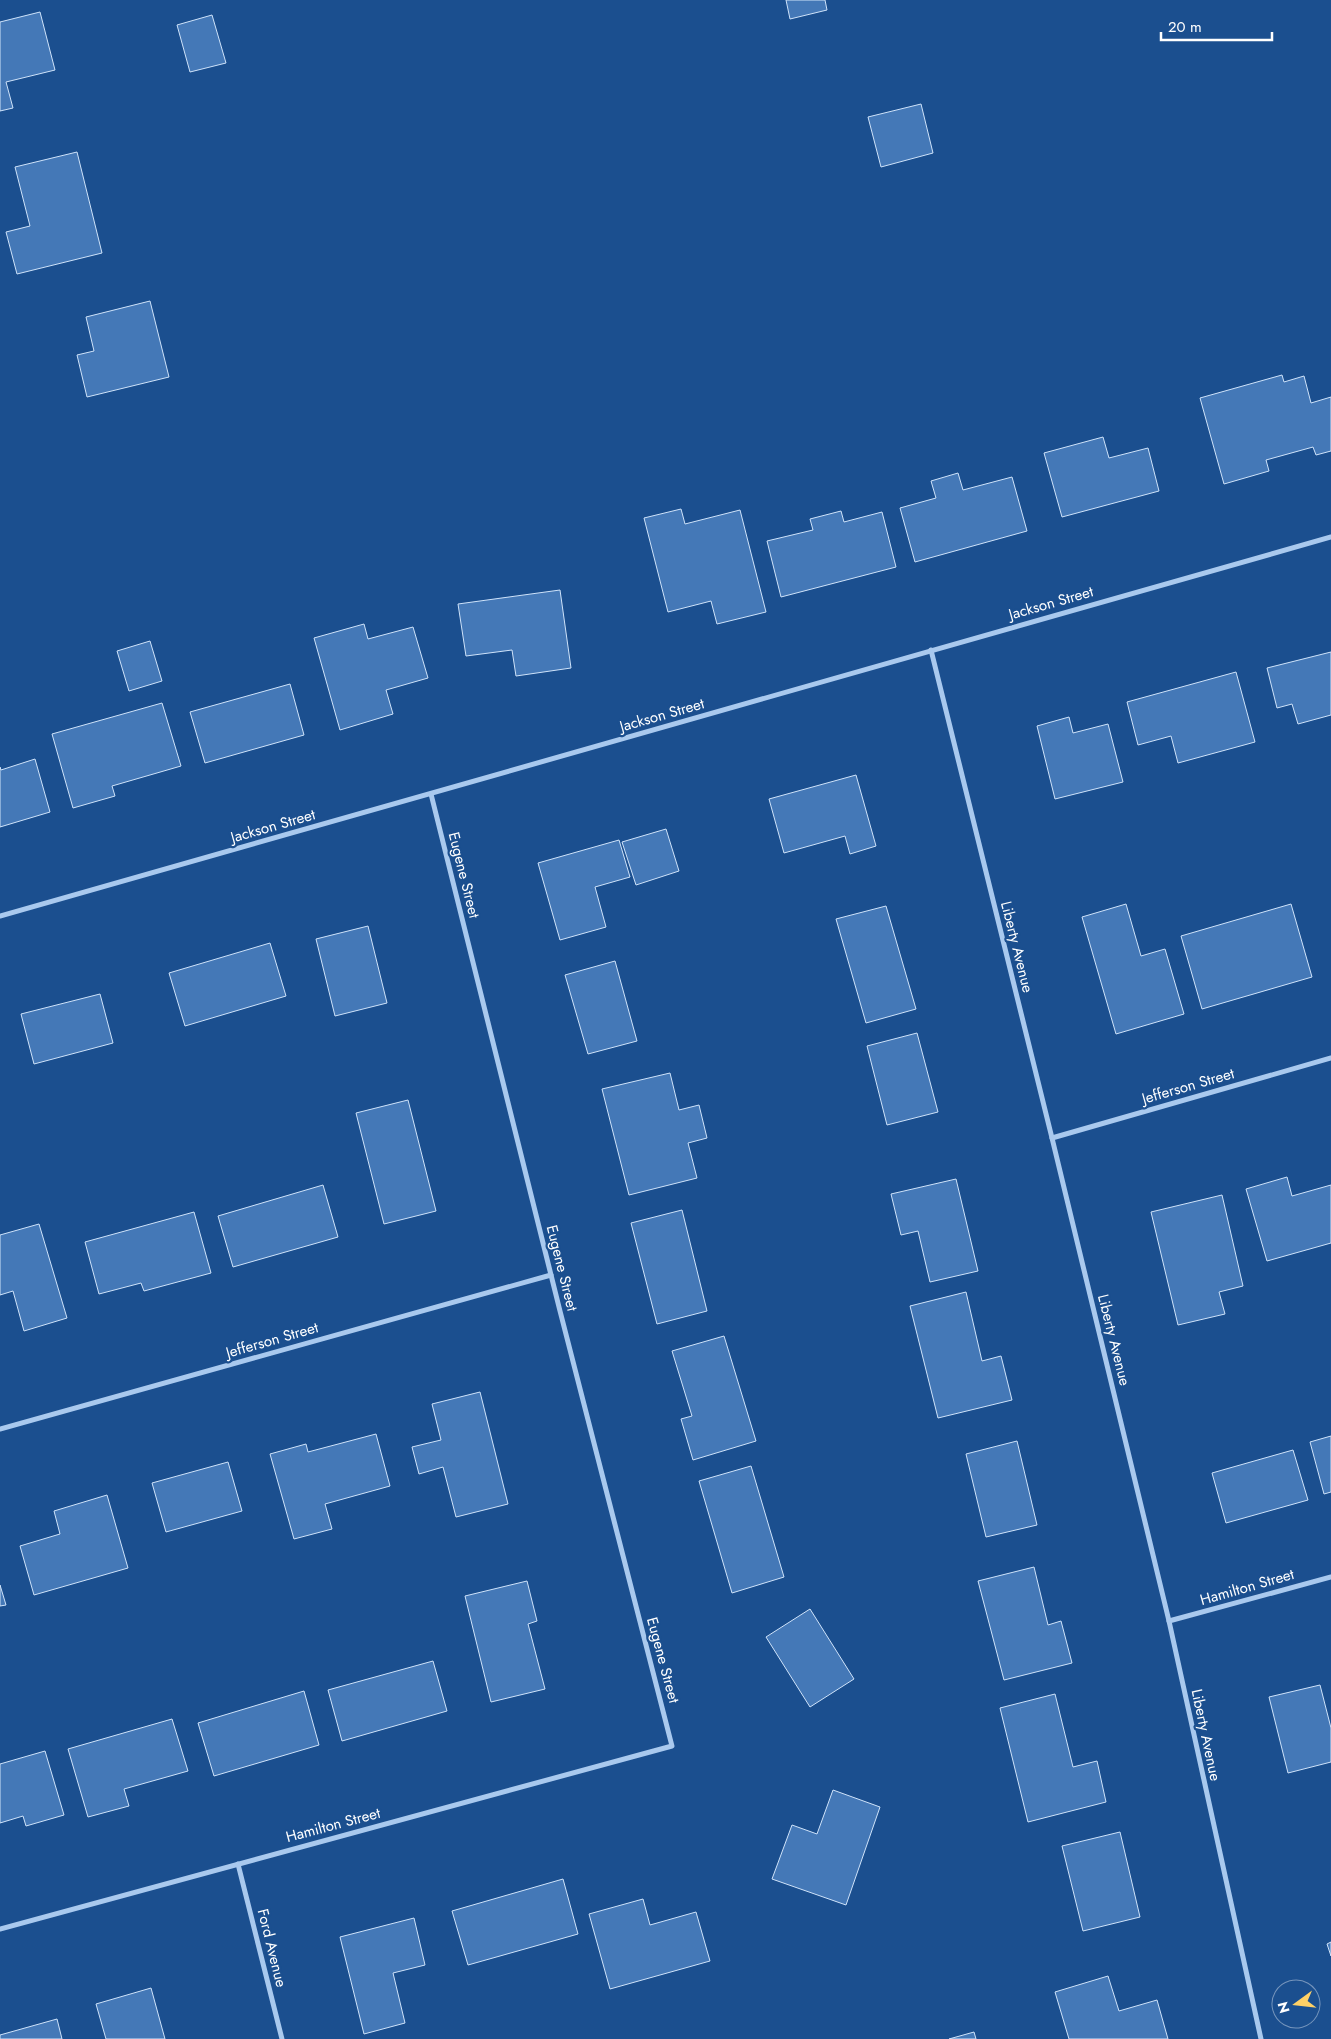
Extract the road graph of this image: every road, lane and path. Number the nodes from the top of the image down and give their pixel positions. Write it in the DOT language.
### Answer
graph roads {
  1 [pos="1331,537"];
  2 [pos="931,650"];
  3 [pos="431,794"];
  4 [pos="0,916"];
  5 [pos="1331,1058"];
  6 [pos="1052,1138"];
  7 [pos="551,1275"];
  8 [pos="0,1429"];
  9 [pos="1331,1576"];
  10 [pos="1169,1621"];
  11 [pos="672,1746"];
  12 [pos="238,1864"];
  13 [pos="0,1929"];
  14 [pos="282,2039"];
  15 [pos="1261,2039"];
  1 -- 2 [label="street, Jackson Street"];
  2 -- 3 [label="street, Jackson Street"];
  2 -- 6 [label="street, Liberty Avenue"];
  3 -- 4 [label="street, Jackson Street"];
  3 -- 7 [label="street, Eugene Street"];
  5 -- 6 [label="street, Jefferson Street"];
  6 -- 10 [label="street, Liberty Avenue"];
  7 -- 8 [label="street, Jefferson Street"];
  7 -- 11 [label="street, Eugene Street"];
  9 -- 10 [label="street, Hamilton Street"];
  10 -- 15 [label="street, Liberty Avenue"];
  11 -- 12 [label="street, Hamilton Street"];
  12 -- 13 [label="street, Hamilton Street"];
  12 -- 14 [label="street, Ford Avenue"];
}
